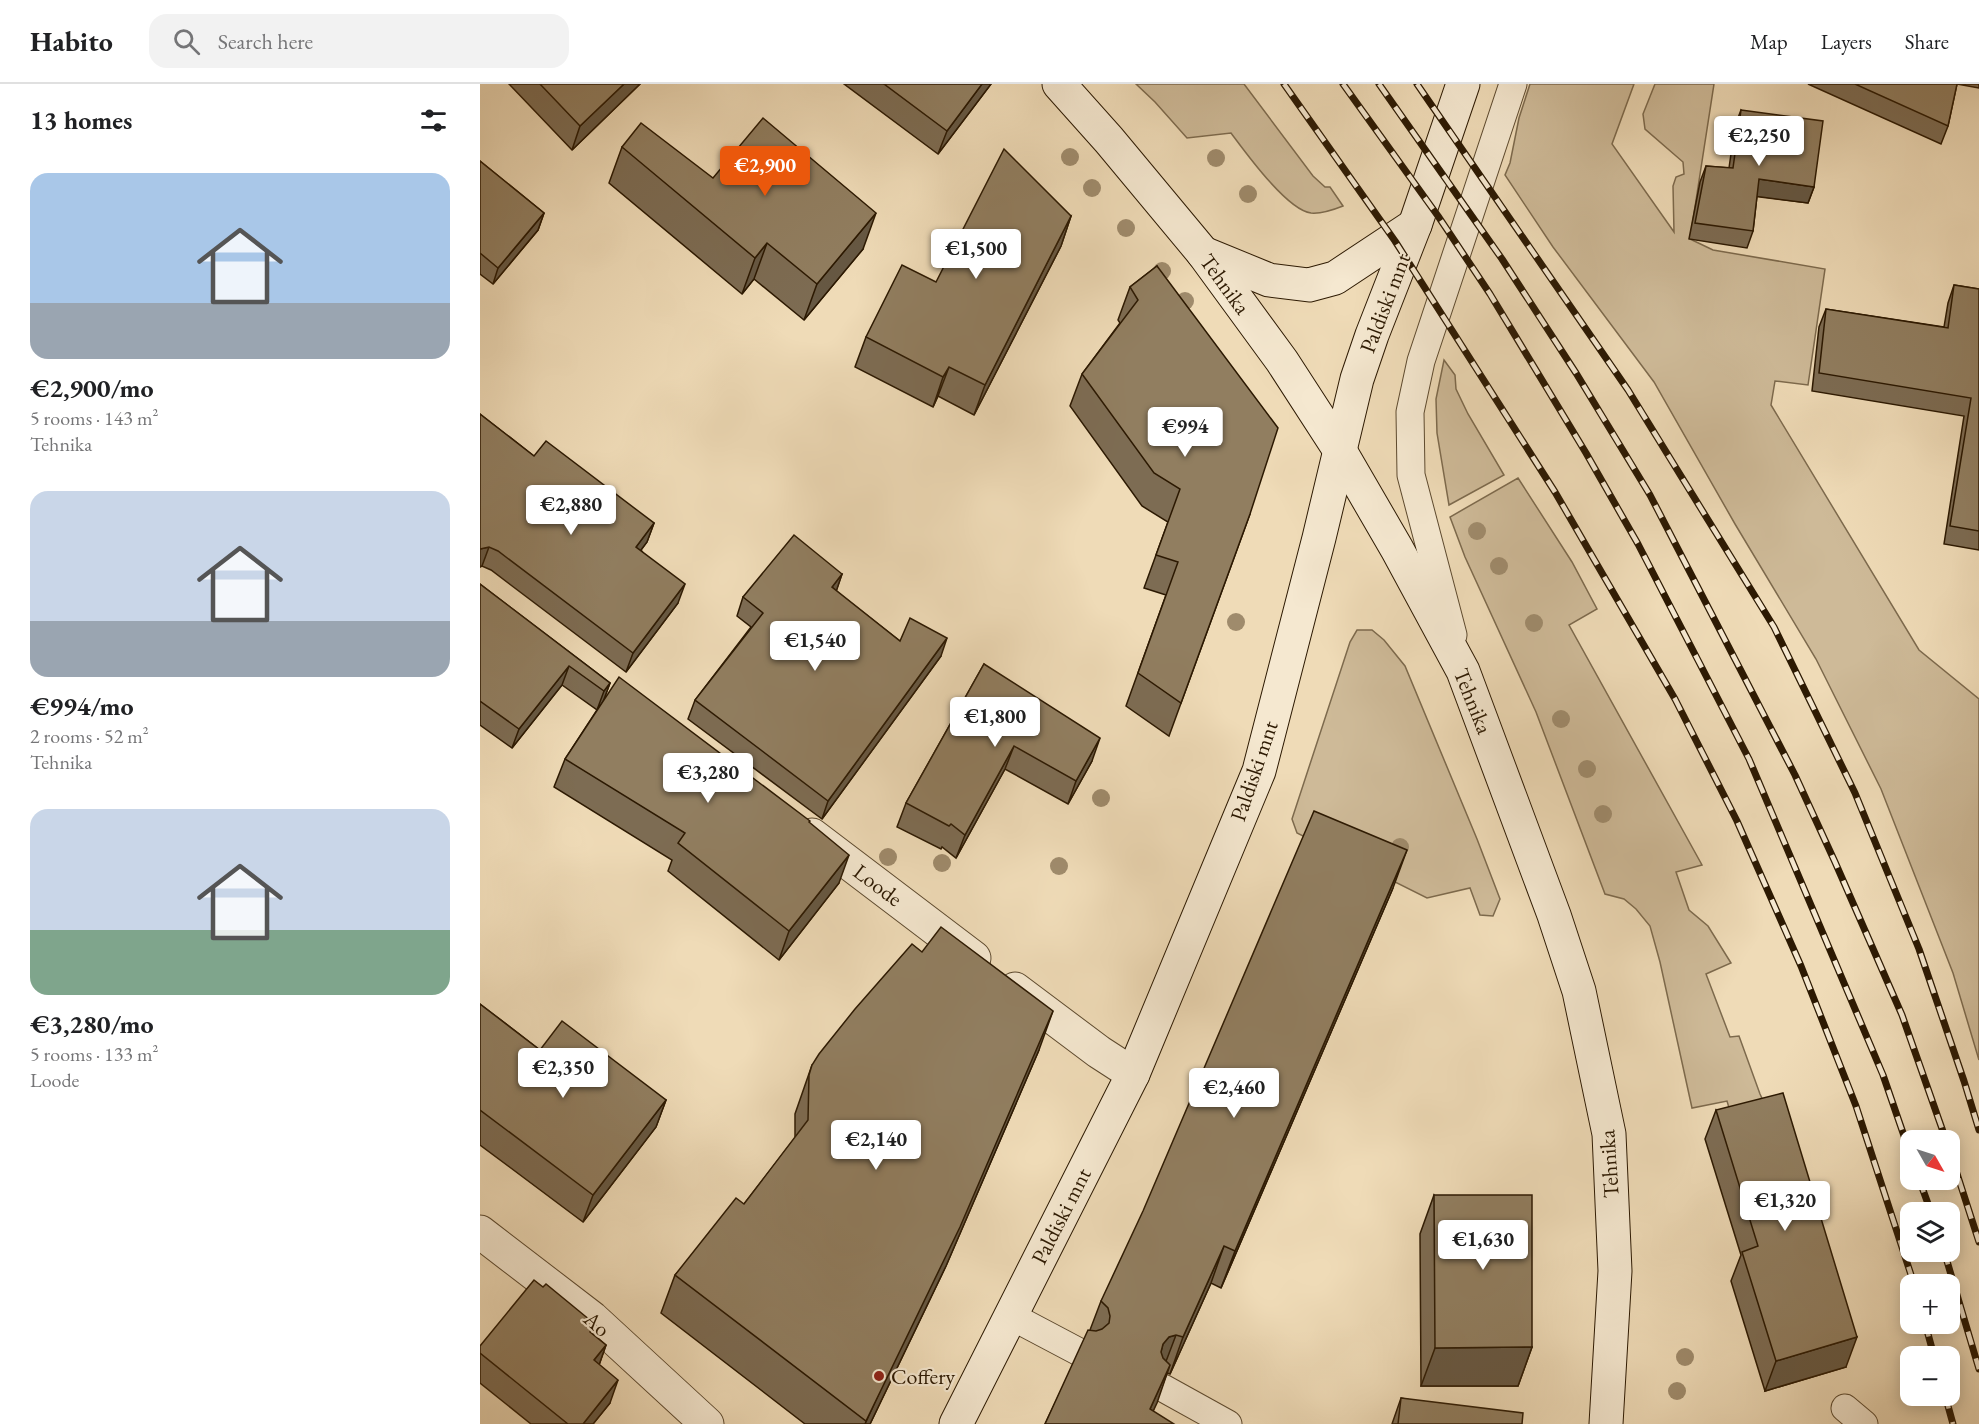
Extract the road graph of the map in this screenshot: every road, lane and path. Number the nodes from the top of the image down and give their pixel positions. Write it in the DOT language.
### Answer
graph roads {
  1 [pos="1059,84"];
  2 [pos="1463,84"];
  3 [pos="1513,84"];
  4 [pos="1414,225"];
  5 [pos="1203,253"];
  6 [pos="1339,449"];
  7 [pos="1462,671"];
  8 [pos="792,821"];
  9 [pos="1133,1074"];
  10 [pos="480,1232"];
  11 [pos="1011,1316"];
  12 [pos="1081,1353"];
  13 [pos="1163,1388"];
  14 [pos="707,1424"];
  15 [pos="956,1424"];
  16 [pos="1228,1424"];
  17 [pos="1606,1424"];
  1 -- 5 [label="main road, Tehnika"];
  2 -- 4 [label="main road, Paldiski mnt"];
  3 -- 7 [label="lane"];
  4 -- 5 [label="main road"];
  4 -- 6 [label="main road, Paldiski mnt"];
  5 -- 6 [label="main road, Tehnika"];
  6 -- 7 [label="main road, Tehnika"];
  6 -- 9 [label="main road, Paldiski mnt"];
  7 -- 17 [label="main road, Tehnika"];
  8 -- 9 [label="main road, Loode"];
  9 -- 11 [label="main road, Paldiski mnt"];
  10 -- 14 [label="main road, Ao"];
  11 -- 12 [label="lane"];
  11 -- 15 [label="main road, Paldiski mnt"];
  13 -- 16 [label="lane"];
}
